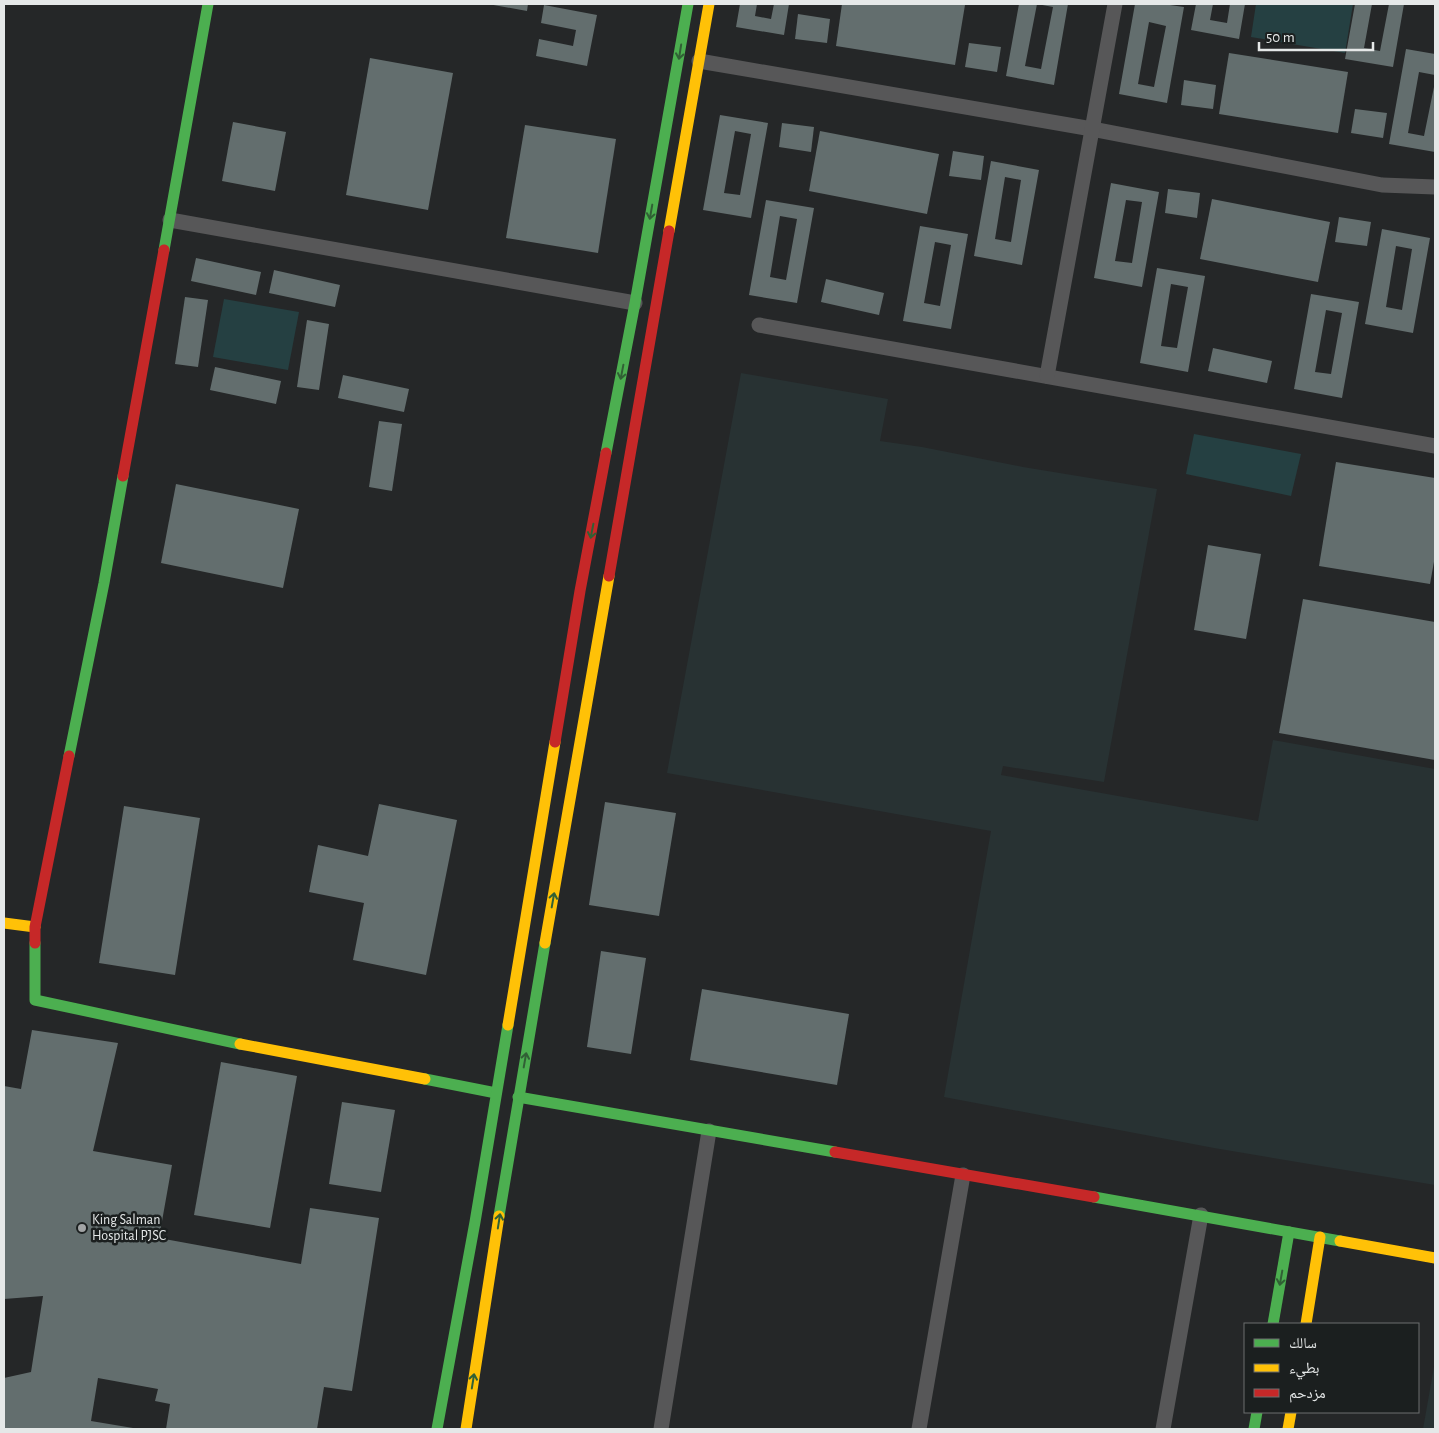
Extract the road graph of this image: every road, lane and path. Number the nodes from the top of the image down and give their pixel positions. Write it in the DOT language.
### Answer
graph roads {
  1 [pos="208,4"];
  2 [pos="688,4"];
  3 [pos="709,4"];
  4 [pos="1115,4"];
  5 [pos="699,61"];
  6 [pos="1092,129"];
  7 [pos="1435,187"];
  8 [pos="170,220"];
  9 [pos="635,303"];
  10 [pos="759,325"];
  11 [pos="1047,376"];
  12 [pos="1435,446"];
  13 [pos="600,557"];
  14 [pos="594,593"];
  15 [pos="4,923"];
  16 [pos="35,927"];
  17 [pos="496,1093"];
  18 [pos="518,1097"];
  19 [pos="709,1131"];
  20 [pos="963,1175"];
  21 [pos="1201,1215"];
  22 [pos="1289,1232"];
  23 [pos="1320,1237"];
  24 [pos="1435,1258"];
  25 [pos="1273,1323"];
  26 [pos="1306,1323"];
  27 [pos="1257,1413"];
  28 [pos="1291,1413"];
  29 [pos="438,1429"];
  30 [pos="466,1429"];
  31 [pos="661,1429"];
  32 [pos="919,1429"];
  33 [pos="1163,1429"];
  34 [pos="1254,1429"];
  35 [pos="1288,1429"];
  1 -- 8 [label="street"];
  2 -- 9 [label="street, one-way"];
  3 -- 5 [label="street"];
  4 -- 6 [label="street"];
  5 -- 6 [label="street"];
  5 -- 13 [label="street"];
  6 -- 7 [label="street"];
  6 -- 11 [label="street"];
  8 -- 9 [label="street"];
  8 -- 16 [label="street"];
  9 -- 13 [label="street, one-way"];
  10 -- 11 [label="street"];
  11 -- 12 [label="street"];
  13 -- 14 [label="street"];
  13 -- 14 [label="street"];
  14 -- 17 [label="street"];
  18 -- 14 [label="street, one-way"];
  15 -- 16 [label="street"];
  16 -- 17 [label="street"];
  17 -- 29 [label="street"];
  18 -- 19 [label="street"];
  30 -- 18 [label="street, one-way"];
  19 -- 20 [label="street"];
  19 -- 31 [label="street"];
  20 -- 21 [label="street"];
  20 -- 32 [label="street"];
  21 -- 22 [label="street"];
  21 -- 33 [label="street"];
  22 -- 23 [label="street"];
  22 -- 25 [label="street, one-way"];
  23 -- 24 [label="street"];
  23 -- 26 [label="street"];
  27 -- 34 [label="street"];
  28 -- 35 [label="street"];
}
